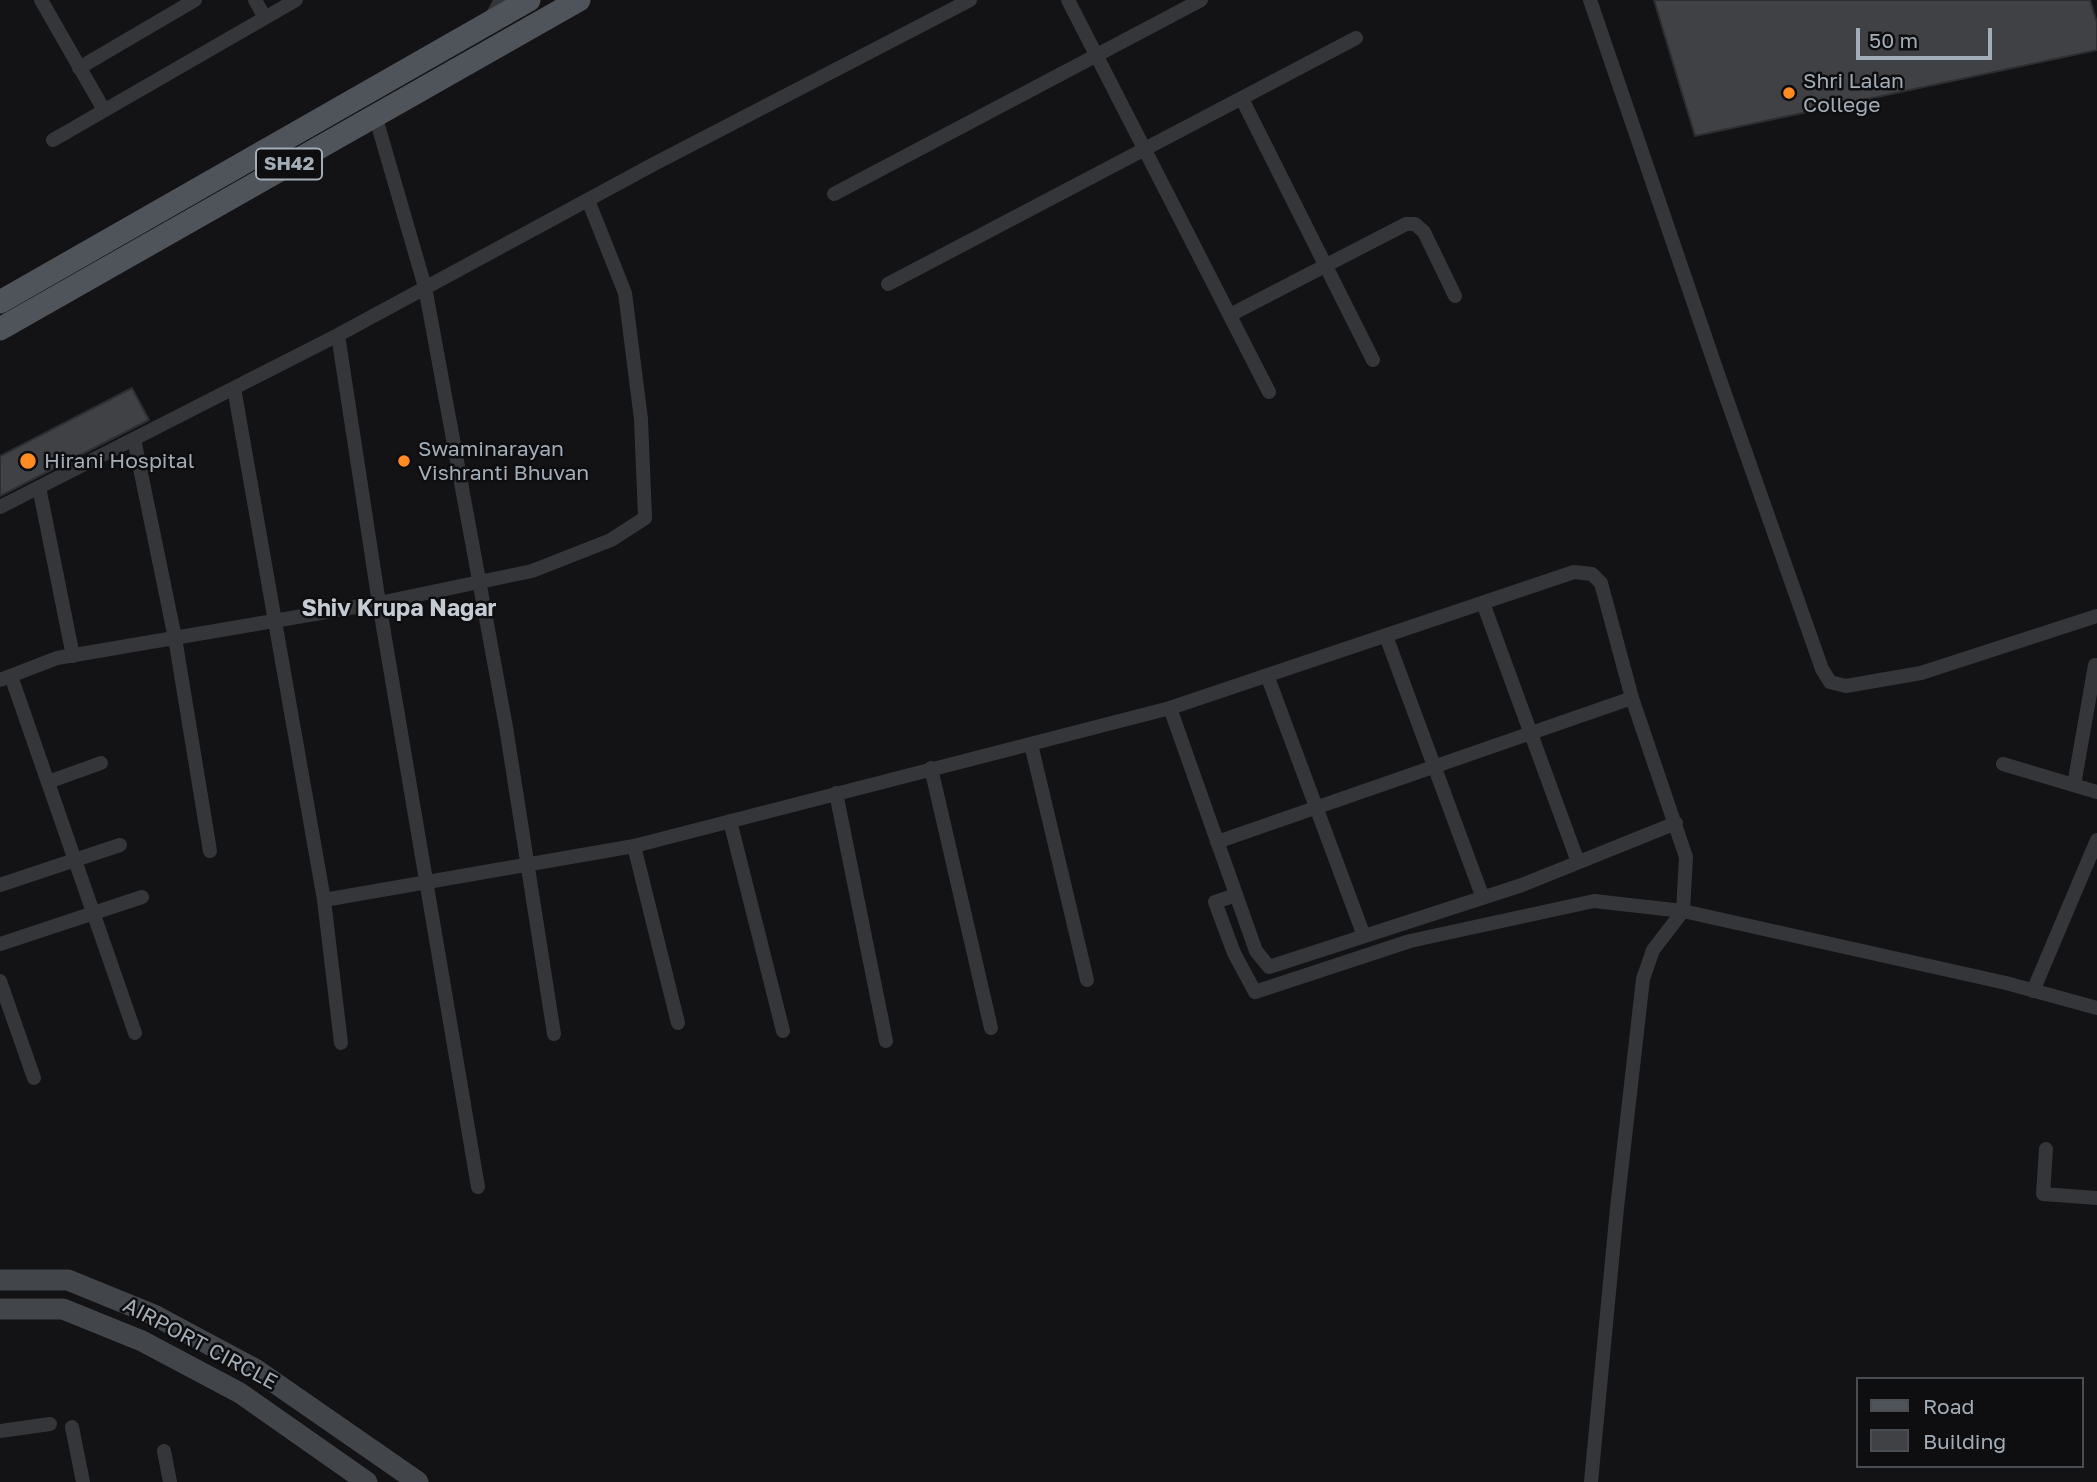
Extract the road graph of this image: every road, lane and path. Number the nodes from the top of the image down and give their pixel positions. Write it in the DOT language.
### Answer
graph roads {
  1 [pos="41,0"];
  2 [pos="195,0"];
  3 [pos="255,0"];
  4 [pos="296,0"];
  5 [pos="579,0"];
  6 [pos="970,0"];
  7 [pos="1068,0"];
  8 [pos="1201,0"];
  9 [pos="1590,0"];
  10 [pos="517,2"];
  11 [pos="265,18"];
  12 [pos="1356,38"];
  13 [pos="498,44"];
  14 [pos="1096,55"];
  15 [pos="79,68"];
  16 [pos="1242,99"];
  17 [pos="104,110"];
  18 [pos="375,115"];
  19 [pos="53,140"];
  20 [pos="1145,150"];
  21 [pos="834,194"];
  22 [pos="587,200"];
  23 [pos="1327,267"];
  24 [pos="888,284"];
  25 [pos="425,287"];
  26 [pos="1455,296"];
  27 [pos="0,302"];
  28 [pos="1230,315"];
  29 [pos="0,329"];
  30 [pos="338,335"];
  31 [pos="1373,360"];
  32 [pos="234,388"];
  33 [pos="1269,392"];
  34 [pos="134,439"];
  35 [pos="39,487"];
  36 [pos="0,507"];
  37 [pos="479,581"];
  38 [pos="379,603"];
  39 [pos="1483,603"];
  40 [pos="2097,616"];
  41 [pos="274,621"];
  42 [pos="1386,636"];
  43 [pos="175,638"];
  44 [pos="73,656"];
  45 [pos="2095,665"];
  46 [pos="1267,676"];
  47 [pos="6,678"];
  48 [pos="1632,698"];
  49 [pos="1170,708"];
  50 [pos="1531,734"];
  51 [pos="1031,744"];
  52 [pos="101,763"];
  53 [pos="2003,764"];
  54 [pos="1435,766"];
  55 [pos="932,768"];
  56 [pos="48,782"];
  57 [pos="2074,785"];
  58 [pos="2097,792"];
  59 [pos="836,793"];
  60 [pos="1316,808"];
  61 [pos="730,821"];
  62 [pos="1676,823"];
  63 [pos="2097,840"];
  64 [pos="1217,842"];
  65 [pos="120,845"];
  66 [pos="634,846"];
  67 [pos="209,851"];
  68 [pos="75,860"];
  69 [pos="1578,863"];
  70 [pos="525,865"];
  71 [pos="426,883"];
  72 [pos="0,885"];
  73 [pos="1236,895"];
  74 [pos="142,897"];
  75 [pos="1483,898"];
  76 [pos="324,900"];
  77 [pos="1683,911"];
  78 [pos="93,913"];
  79 [pos="1364,936"];
  80 [pos="0,944"];
  81 [pos="0,981"];
  82 [pos="1087,981"];
  83 [pos="2033,991"];
  84 [pos="2097,1008"];
  85 [pos="678,1023"];
  86 [pos="991,1028"];
  87 [pos="783,1031"];
  88 [pos="135,1033"];
  89 [pos="554,1034"];
  90 [pos="886,1041"];
  91 [pos="341,1043"];
  92 [pos="34,1078"];
  93 [pos="2046,1149"];
  94 [pos="478,1187"];
  95 [pos="2097,1198"];
  96 [pos="0,1280"];
  97 [pos="0,1309"];
  98 [pos="50,1424"];
  99 [pos="72,1427"];
  100 [pos="0,1431"];
  101 [pos="164,1451"];
  102 [pos="83,1482"];
  103 [pos="170,1482"];
  104 [pos="367,1482"];
  105 [pos="418,1482"];
  106 [pos="1591,1482"];
  1 -- 15 [label="street"];
  2 -- 15 [label="street"];
  3 -- 11 [label="street"];
  4 -- 11 [label="street"];
  5 -- 13 [label="main road, SH42"];
  6 -- 22 [label="street"];
  7 -- 14 [label="street"];
  8 -- 14 [label="street"];
  9 -- 40 [label="street"];
  10 -- 13 [label="main road"];
  10 -- 27 [label="main road, SH42"];
  11 -- 17 [label="street"];
  12 -- 16 [label="street"];
  13 -- 18 [label="main road, SH42"];
  14 -- 20 [label="street"];
  14 -- 21 [label="street"];
  15 -- 17 [label="street"];
  16 -- 20 [label="street"];
  16 -- 23 [label="street"];
  17 -- 19 [label="street"];
  18 -- 25 [label="street"];
  18 -- 29 [label="main road, SH42"];
  20 -- 24 [label="street"];
  20 -- 28 [label="street"];
  22 -- 25 [label="street"];
  22 -- 37 [label="street"];
  23 -- 26 [label="street"];
  23 -- 28 [label="street"];
  23 -- 31 [label="street"];
  25 -- 30 [label="street"];
  25 -- 37 [label="street"];
  28 -- 33 [label="street"];
  30 -- 32 [label="street"];
  30 -- 38 [label="street"];
  32 -- 34 [label="street"];
  32 -- 41 [label="street"];
  34 -- 35 [label="street"];
  34 -- 43 [label="street"];
  35 -- 36 [label="street"];
  35 -- 44 [label="street"];
  37 -- 38 [label="street"];
  37 -- 70 [label="street"];
  38 -- 41 [label="street"];
  38 -- 71 [label="street"];
  39 -- 42 [label="street"];
  39 -- 48 [label="street"];
  39 -- 50 [label="street"];
  41 -- 43 [label="street"];
  41 -- 76 [label="street"];
  42 -- 46 [label="street"];
  42 -- 54 [label="street"];
  43 -- 44 [label="street"];
  43 -- 67 [label="street"];
  44 -- 47 [label="street"];
  45 -- 57 [label="street"];
  46 -- 49 [label="street"];
  46 -- 60 [label="street"];
  47 -- 56 [label="street"];
  48 -- 50 [label="street"];
  48 -- 62 [label="street"];
  49 -- 51 [label="street"];
  49 -- 64 [label="street"];
  50 -- 54 [label="street"];
  50 -- 69 [label="street"];
  51 -- 55 [label="street"];
  51 -- 82 [label="street"];
  52 -- 56 [label="street"];
  53 -- 57 [label="street"];
  54 -- 60 [label="street"];
  54 -- 75 [label="street"];
  55 -- 59 [label="street"];
  55 -- 86 [label="street"];
  56 -- 68 [label="street"];
  57 -- 58 [label="street"];
  59 -- 61 [label="street"];
  59 -- 90 [label="street"];
  60 -- 64 [label="street"];
  60 -- 79 [label="street"];
  61 -- 66 [label="street"];
  61 -- 87 [label="street"];
  62 -- 69 [label="street"];
  62 -- 77 [label="street"];
  63 -- 83 [label="street"];
  64 -- 73 [label="street"];
  65 -- 68 [label="street"];
  66 -- 70 [label="street"];
  66 -- 85 [label="street"];
  68 -- 72 [label="street"];
  68 -- 78 [label="street"];
  69 -- 75 [label="street"];
  70 -- 71 [label="street"];
  70 -- 89 [label="street"];
  71 -- 76 [label="street"];
  71 -- 94 [label="street"];
  73 -- 77 [label="street"];
  73 -- 79 [label="street"];
  74 -- 78 [label="street"];
  75 -- 79 [label="street"];
  76 -- 91 [label="street"];
  77 -- 83 [label="street"];
  77 -- 106 [label="street"];
  78 -- 80 [label="street"];
  78 -- 88 [label="street"];
  81 -- 92 [label="street"];
  83 -- 84 [label="street"];
  93 -- 95 [label="street"];
  96 -- 105 [label="main road, AIRPORT CIRCLE"];
  97 -- 104 [label="main road, AIRPORT CIRCLE"];
  98 -- 100 [label="street"];
  99 -- 102 [label="street"];
  101 -- 103 [label="street"];
}
